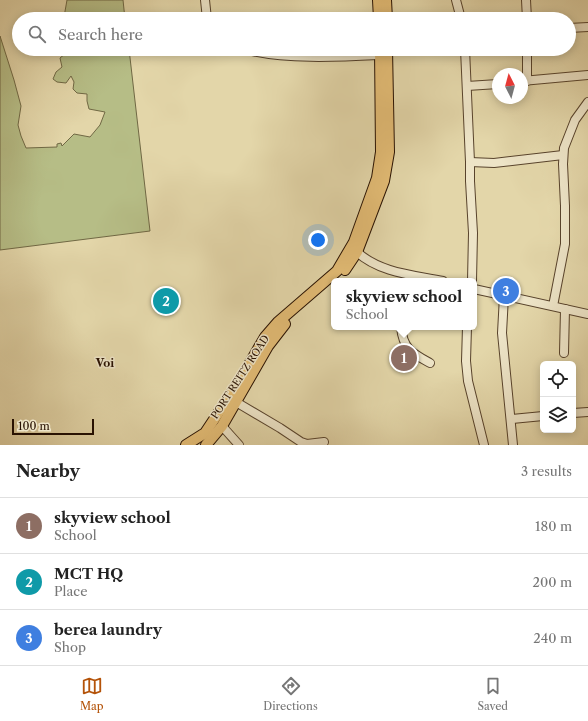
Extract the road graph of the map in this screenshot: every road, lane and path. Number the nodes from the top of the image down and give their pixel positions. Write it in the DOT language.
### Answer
graph roads {
  1 [pos="205,0"];
  2 [pos="378,0"];
  3 [pos="386,0"];
  4 [pos="456,0"];
  5 [pos="526,0"];
  6 [pos="206,12"];
  7 [pos="379,12"];
  8 [pos="387,12"];
  9 [pos="459,12"];
  10 [pos="527,12"];
  11 [pos="588,27"];
  12 [pos="576,28"];
  13 [pos="300,56"];
  14 [pos="352,56"];
  15 [pos="382,56"];
  16 [pos="382,56"];
  17 [pos="465,56"];
  18 [pos="526,56"];
  19 [pos="525,68"];
  20 [pos="588,74"];
  21 [pos="528,81"];
  22 [pos="492,84"];
  23 [pos="467,86"];
  24 [pos="588,102"];
  25 [pos="563,155"];
  26 [pos="470,162"];
  27 [pos="358,252"];
  28 [pos="338,278"];
  29 [pos="413,278"];
  30 [pos="472,278"];
  31 [pos="331,285"];
  32 [pos="477,290"];
  33 [pos="504,296"];
  34 [pos="553,306"];
  35 [pos="565,309"];
  36 [pos="588,314"];
  37 [pos="401,330"];
  38 [pos="467,330"];
  39 [pos="564,353"];
  40 [pos="430,363"];
  41 [pos="236,402"];
  42 [pos="588,412"];
  43 [pos="576,413"];
  44 [pos="540,416"];
  45 [pos="512,419"];
  46 [pos="222,426"];
  47 [pos="324,442"];
  48 [pos="186,445"];
  49 [pos="206,445"];
  50 [pos="238,445"];
  51 [pos="484,445"];
  52 [pos="513,445"];
  1 -- 6 [label="street"];
  2 -- 7 [label="main road"];
  3 -- 8 [label="main road"];
  4 -- 9 [label="street"];
  5 -- 10 [label="street"];
  11 -- 12 [label="street"];
  13 -- 14 [label="street"];
  15 -- 27 [label="main road"];
  16 -- 48 [label="main road, PORT REITZ ROAD"];
  17 -- 23 [label="street"];
  18 -- 19 [label="street"];
  20 -- 21 [label="street"];
  22 -- 23 [label="street"];
  23 -- 26 [label="street"];
  24 -- 25 [label="street"];
  25 -- 26 [label="street"];
  25 -- 34 [label="street"];
  26 -- 30 [label="street"];
  27 -- 28 [label="main road"];
  27 -- 29 [label="street"];
  31 -- 41 [label="main road"];
  32 -- 33 [label="street"];
  33 -- 34 [label="street"];
  33 -- 45 [label="street"];
  34 -- 35 [label="street"];
  35 -- 36 [label="street"];
  35 -- 39 [label="street"];
  37 -- 40 [label="street"];
  38 -- 51 [label="street"];
  41 -- 46 [label="main road"];
  41 -- 47 [label="street"];
  42 -- 43 [label="street"];
  44 -- 45 [label="street"];
  45 -- 52 [label="street"];
  46 -- 49 [label="main road"];
  46 -- 50 [label="street"];
}
